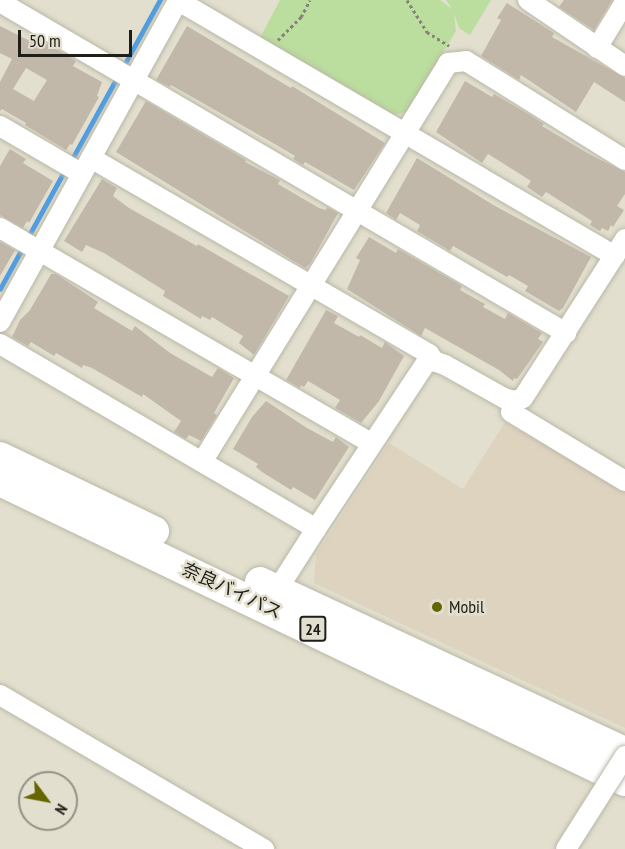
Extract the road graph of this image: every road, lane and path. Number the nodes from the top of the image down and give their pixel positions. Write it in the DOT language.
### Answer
graph roads {
  1 [pos="178,0"];
  2 [pos="310,0"];
  3 [pos="407,0"];
  4 [pos="0,2"];
  5 [pos="625,2"];
  6 [pos="536,3"];
  7 [pos="597,48"];
  8 [pos="269,54"];
  9 [pos="456,62"];
  10 [pos="625,66"];
  11 [pos="133,81"];
  12 [pos="0,126"];
  13 [pos="404,133"];
  14 [pos="625,160"];
  15 [pos="87,166"];
  16 [pos="356,210"];
  17 [pos="0,228"];
  18 [pos="620,247"];
  19 [pos="39,251"];
  20 [pos="310,285"];
  21 [pos="0,322"];
  22 [pos="567,333"];
  23 [pos="0,344"];
  24 [pos="434,361"];
  25 [pos="255,376"];
  26 [pos="514,401"];
  27 [pos="371,443"];
  28 [pos="0,457"];
  29 [pos="202,462"];
  30 [pos="0,481"];
  31 [pos="625,481"];
  32 [pos="316,529"];
  33 [pos="277,590"];
  34 [pos="0,695"];
  35 [pos="625,754"];
  36 [pos="625,781"];
  37 [pos="264,849"];
  38 [pos="566,849"];
  1 -- 8 [label="street"];
  1 -- 11 [label="street"];
  2 -- 8 [label="path"];
  3 -- 9 [label="path"];
  4 -- 11 [label="street"];
  5 -- 7 [label="street"];
  6 -- 7 [label="street"];
  7 -- 10 [label="street"];
  8 -- 13 [label="street"];
  9 -- 13 [label="street"];
  9 -- 14 [label="street"];
  11 -- 15 [label="street"];
  11 -- 16 [label="street"];
  12 -- 15 [label="street"];
  13 -- 16 [label="street"];
  13 -- 18 [label="street"];
  15 -- 19 [label="street"];
  15 -- 20 [label="street"];
  16 -- 20 [label="street"];
  16 -- 22 [label="street"];
  17 -- 19 [label="street"];
  18 -- 22 [label="street"];
  19 -- 21 [label="street"];
  19 -- 25 [label="street"];
  20 -- 24 [label="street"];
  20 -- 25 [label="street"];
  22 -- 26 [label="street"];
  23 -- 29 [label="street"];
  24 -- 26 [label="street"];
  24 -- 27 [label="street"];
  25 -- 27 [label="street"];
  25 -- 29 [label="street"];
  26 -- 31 [label="street"];
  27 -- 32 [label="street"];
  28 -- 33 [label="highway, 奈良バイパス / 24"];
  29 -- 32 [label="street"];
  30 -- 36 [label="highway, 奈良バイパス / 24"];
  32 -- 33 [label="street"];
  33 -- 35 [label="highway, 奈良バイパス / 24"];
  34 -- 37 [label="street"];
  35 -- 38 [label="street, bridge"];
}
